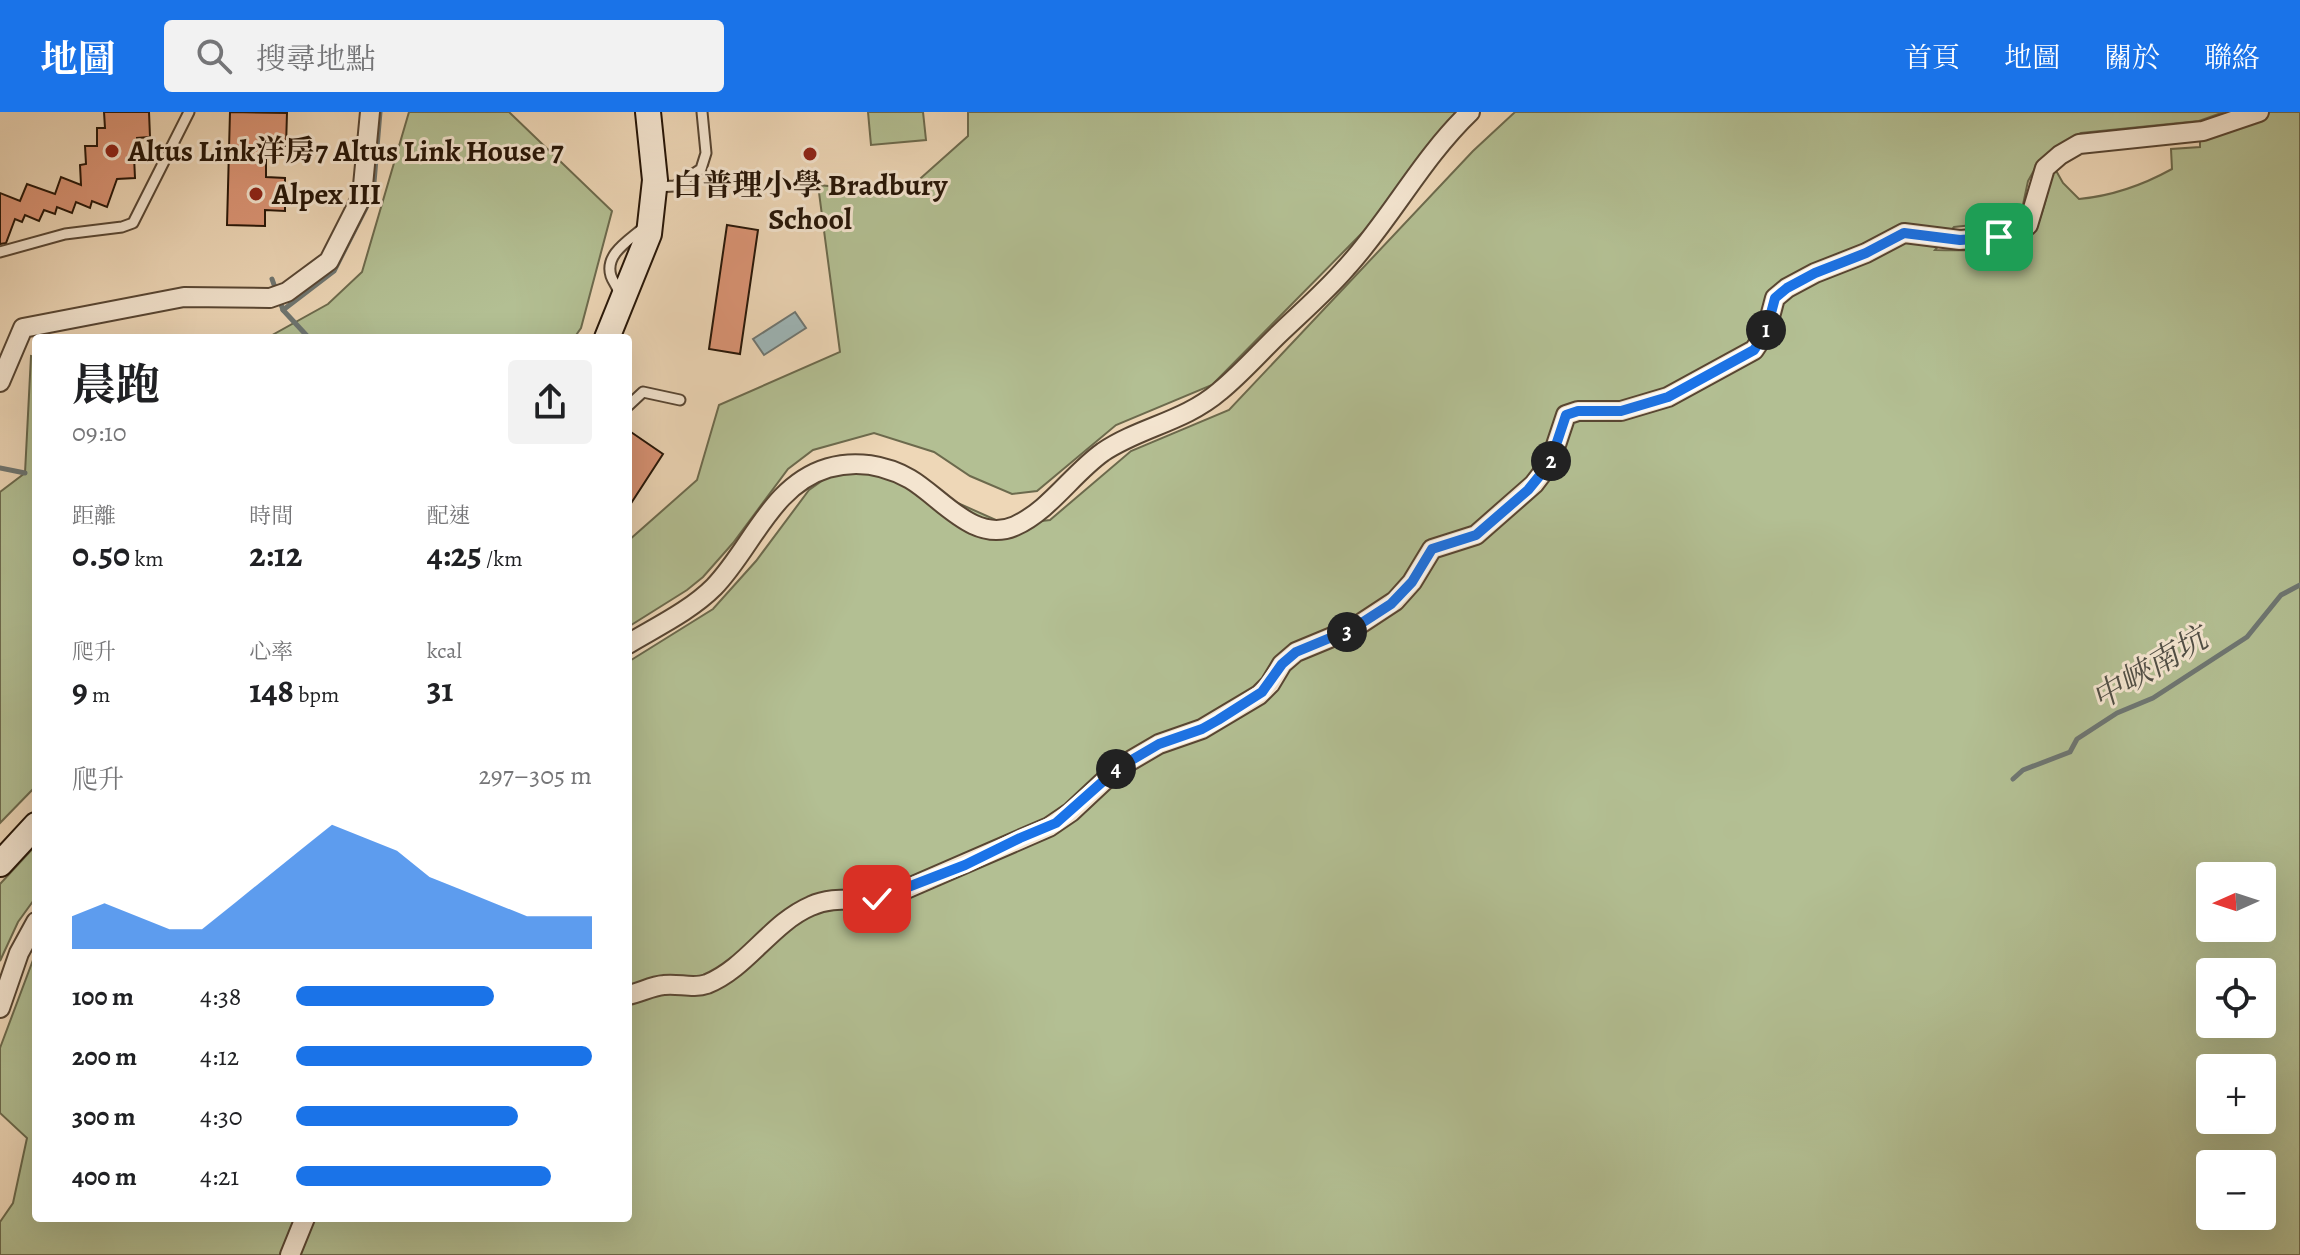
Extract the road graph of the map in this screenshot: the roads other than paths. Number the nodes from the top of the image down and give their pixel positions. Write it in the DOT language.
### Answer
graph roads {
  1 [pos="189,112"];
  2 [pos="370,112"];
  3 [pos="648,112"];
  4 [pos="702,112"];
  5 [pos="1470,112"];
  6 [pos="2259,112"];
  7 [pos="655,187"];
  8 [pos="0,252"];
  9 [pos="609,334"];
  10 [pos="0,382"];
  11 [pos="680,400"];
  12 [pos="632,402"];
  13 [pos="632,641"];
  14 [pos="32,829"];
  15 [pos="0,864"];
  16 [pos="32,929"];
  17 [pos="632,994"];
  18 [pos="0,1008"];
  19 [pos="303,1222"];
  20 [pos="290,1255"];
  1 -- 8 [label="lane"];
  2 -- 10 [label="street"];
  3 -- 7 [label="main road"];
  4 -- 7 [label="lane"];
  5 -- 13 [label="street"];
  6 -- 17 [label="street"];
  7 -- 9 [label="main road"];
  11 -- 12 [label="lane"];
  14 -- 15 [label="main road"];
  16 -- 18 [label="street"];
  19 -- 20 [label="street"];
}
